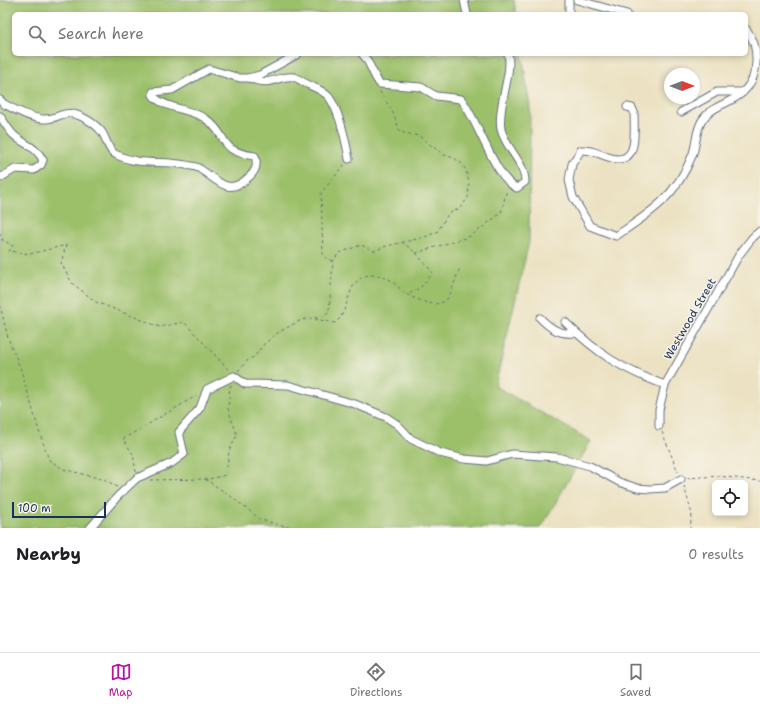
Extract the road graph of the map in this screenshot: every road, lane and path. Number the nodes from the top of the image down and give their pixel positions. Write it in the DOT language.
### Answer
graph roads {
  1 [pos="464,0"];
  2 [pos="569,0"];
  3 [pos="577,0"];
  4 [pos="467,12"];
  5 [pos="569,12"];
  6 [pos="620,12"];
  7 [pos="748,32"];
  8 [pos="759,55"];
  9 [pos="294,56"];
  10 [pos="364,56"];
  11 [pos="508,56"];
  12 [pos="248,78"];
  13 [pos="375,78"];
  14 [pos="743,92"];
  15 [pos="0,100"];
  16 [pos="627,107"];
  17 [pos="681,112"];
  18 [pos="0,116"];
  19 [pos="349,159"];
  20 [pos="0,178"];
  21 [pos="509,183"];
  22 [pos="760,231"];
  23 [pos="0,233"];
  24 [pos="0,239"];
  25 [pos="402,242"];
  26 [pos="416,253"];
  27 [pos="333,261"];
  28 [pos="460,268"];
  29 [pos="408,295"];
  30 [pos="0,305"];
  31 [pos="540,318"];
  32 [pos="314,319"];
  33 [pos="565,322"];
  34 [pos="576,333"];
  35 [pos="234,376"];
  36 [pos="240,381"];
  37 [pos="665,385"];
  38 [pos="207,390"];
  39 [pos="659,426"];
  40 [pos="137,478"];
  41 [pos="205,479"];
  42 [pos="680,479"];
  43 [pos="148,480"];
  44 [pos="760,481"];
  45 [pos="123,491"];
  46 [pos="90,528"];
  47 [pos="292,528"];
  1 -- 4 [label="street"];
  2 -- 5 [label="street"];
  3 -- 6 [label="street"];
  7 -- 8 [label="street"];
  8 -- 14 [label="street"];
  9 -- 12 [label="street"];
  10 -- 13 [label="street"];
  11 -- 21 [label="street"];
  12 -- 15 [label="street"];
  12 -- 19 [label="street"];
  13 -- 21 [label="street"];
  13 -- 25 [label="path"];
  14 -- 16 [label="street"];
  14 -- 17 [label="street"];
  18 -- 20 [label="street"];
  19 -- 27 [label="path"];
  21 -- 26 [label="path"];
  22 -- 37 [label="street, Westwood Street"];
  23 -- 24 [label="path"];
  24 -- 35 [label="path"];
  25 -- 26 [label="path"];
  25 -- 27 [label="path"];
  26 -- 29 [label="path"];
  27 -- 32 [label="path"];
  28 -- 29 [label="path"];
  29 -- 32 [label="path"];
  30 -- 45 [label="path"];
  31 -- 34 [label="street"];
  32 -- 35 [label="path"];
  33 -- 34 [label="street"];
  34 -- 37 [label="street"];
  35 -- 36 [label="street"];
  35 -- 38 [label="street"];
  36 -- 41 [label="path"];
  36 -- 42 [label="street"];
  37 -- 39 [label="street, Westwood Street"];
  38 -- 40 [label="street"];
  38 -- 40 [label="path"];
  40 -- 45 [label="street"];
  41 -- 43 [label="path"];
  41 -- 47 [label="path"];
  42 -- 44 [label="path"];
  45 -- 46 [label="street"];
}
